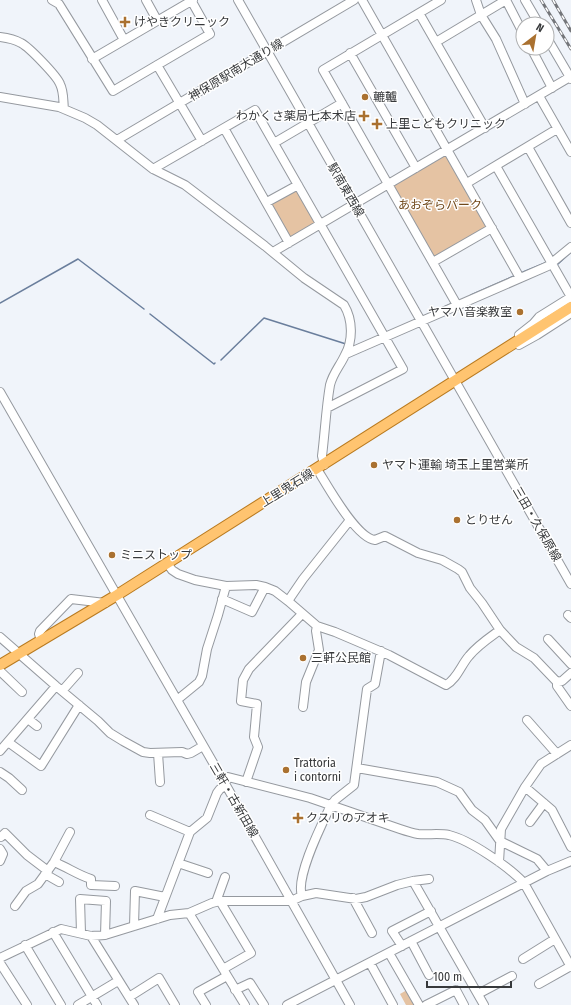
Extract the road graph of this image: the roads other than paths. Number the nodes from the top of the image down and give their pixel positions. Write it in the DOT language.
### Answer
graph roads {
  1 [pos="52,0"];
  2 [pos="102,0"];
  3 [pos="146,0"];
  4 [pos="192,0"];
  5 [pos="238,0"];
  6 [pos="354,0"];
  7 [pos="362,0"];
  8 [pos="440,0"];
  9 [pos="476,0"];
  10 [pos="506,0"];
  11 [pos="525,0"];
  12 [pos="419,13"];
  13 [pos="481,15"];
  14 [pos="534,16"];
  15 [pos="515,17"];
  16 [pos="157,20"];
  17 [pos="381,35"];
  18 [pos="0,37"];
  19 [pos="124,40"];
  20 [pos="436,42"];
  21 [pos="267,51"];
  22 [pos="555,52"];
  23 [pos="350,53"];
  24 [pos="535,56"];
  25 [pos="92,59"];
  26 [pos="157,65"];
  27 [pos="570,78"];
  28 [pos="552,88"];
  29 [pos="539,96"];
  30 [pos="0,97"];
  31 [pos="179,103"];
  32 [pos="342,103"];
  33 [pos="525,104"];
  34 [pos="64,109"];
  35 [pos="308,123"];
  36 [pos="224,128"];
  37 [pos="484,128"];
  38 [pos="558,129"];
  39 [pos="117,140"];
  40 [pos="202,141"];
  41 [pos="274,143"];
  42 [pos="528,147"];
  43 [pos="447,150"];
  44 [pos="571,152"];
  45 [pos="496,166"];
  46 [pos="416,168"];
  47 [pos="153,169"];
  48 [pos="466,183"];
  49 [pos="388,184"];
  50 [pos="298,185"];
  51 [pos="266,202"];
  52 [pos="354,204"];
  53 [pos="320,224"];
  54 [pos="571,224"];
  55 [pos="492,228"];
  56 [pos="289,242"];
  57 [pos="571,247"];
  58 [pos="273,252"];
  59 [pos="433,262"];
  60 [pos="551,264"];
  61 [pos="520,278"];
  62 [pos="571,297"];
  63 [pos="457,305"];
  64 [pos="571,306"];
  65 [pos="571,313"];
  66 [pos="421,321"];
  67 [pos="385,337"];
  68 [pos="508,347"];
  69 [pos="346,354"];
  70 [pos="456,380"];
  71 [pos="0,392"];
  72 [pos="327,408"];
  73 [pos="321,467"];
  74 [pos="350,520"];
  75 [pos="167,564"];
  76 [pos="571,584"];
  77 [pos="226,586"];
  78 [pos="265,587"];
  79 [pos="117,595"];
  80 [pos="222,598"];
  81 [pos="288,601"];
  82 [pos="105,603"];
  83 [pos="302,614"];
  84 [pos="317,626"];
  85 [pos="500,630"];
  86 [pos="0,637"];
  87 [pos="548,639"];
  88 [pos="41,641"];
  89 [pos="381,652"];
  90 [pos="20,654"];
  91 [pos="571,664"];
  92 [pos="0,665"];
  93 [pos="0,671"];
  94 [pos="78,673"];
  95 [pos="571,673"];
  96 [pos="557,682"];
  97 [pos="59,689"];
  98 [pos="22,692"];
  99 [pos="177,700"];
  100 [pos="79,705"];
  101 [pos="571,706"];
  102 [pos="303,707"];
  103 [pos="28,719"];
  104 [pos="527,720"];
  105 [pos="37,726"];
  106 [pos="8,742"];
  107 [pos="571,745"];
  108 [pos="203,746"];
  109 [pos="0,751"];
  110 [pos="158,753"];
  111 [pos="557,754"];
  112 [pos="357,768"];
  113 [pos="0,772"];
  114 [pos="160,782"];
  115 [pos="246,782"];
  116 [pos="225,783"];
  117 [pos="524,787"];
  118 [pos="22,790"];
  119 [pos="544,803"];
  120 [pos="331,805"];
  121 [pos="150,815"];
  122 [pos="530,822"];
  123 [pos="70,832"];
  124 [pos="190,832"];
  125 [pos="0,838"];
  126 [pos="500,841"];
  127 [pos="571,847"];
  128 [pos="0,848"];
  129 [pos="0,860"];
  130 [pos="571,861"];
  131 [pos="54,862"];
  132 [pos="499,862"];
  133 [pos="178,863"];
  134 [pos="547,871"];
  135 [pos="46,873"];
  136 [pos="208,874"];
  137 [pos="225,877"];
  138 [pos="429,879"];
  139 [pos="413,881"];
  140 [pos="59,882"];
  141 [pos="524,883"];
  142 [pos="114,886"];
  143 [pos="302,896"];
  144 [pos="165,897"];
  145 [pos="353,898"];
  146 [pos="292,901"];
  147 [pos="218,902"];
  148 [pos="15,906"];
  149 [pos="430,911"];
  150 [pos="189,913"];
  151 [pos="157,919"];
  152 [pos="134,926"];
  153 [pos="440,926"];
  154 [pos="53,932"];
  155 [pos="80,933"];
  156 [pos="372,933"];
  157 [pos="91,936"];
  158 [pos="105,936"];
  159 [pos="555,939"];
  160 [pos="412,942"];
  161 [pos="25,945"];
  162 [pos="402,946"];
  163 [pos="389,953"];
  164 [pos="0,958"];
  165 [pos="523,959"];
  166 [pos="0,963"];
  167 [pos="370,963"];
  168 [pos="571,966"];
  169 [pos="225,973"];
  170 [pos="429,975"];
  171 [pos="512,976"];
  172 [pos="335,979"];
  173 [pos="118,981"];
  174 [pos="539,984"];
  175 [pos="236,990"];
  176 [pos="478,994"];
  177 [pos="92,997"];
  178 [pos="129,997"];
  179 [pos="27,1005"];
  180 [pos="61,1005"];
  181 [pos="78,1005"];
  182 [pos="97,1005"];
  183 [pos="134,1005"];
  184 [pos="176,1005"];
  185 [pos="206,1005"];
  186 [pos="245,1005"];
  187 [pos="264,1005"];
  188 [pos="287,1005"];
  189 [pos="350,1005"];
  190 [pos="393,1005"];
  191 [pos="419,1005"];
  192 [pos="426,1005"];
  193 [pos="464,1005"];
  194 [pos="484,1005"];
  1 -- 25 [label="street"];
  2 -- 19 [label="street"];
  3 -- 16 [label="street"];
  4 -- 16 [label="street"];
  4 -- 26 [label="street"];
  5 -- 21 [label="street, 駅南東西線"];
  6 -- 21 [label="street, 神保原駅南大通り線"];
  7 -- 17 [label="street"];
  8 -- 12 [label="street"];
  9 -- 13 [label="street"];
  10 -- 13 [label="street"];
  10 -- 15 [label="street"];
  11 -- 14 [label="street"];
  12 -- 17 [label="street"];
  12 -- 20 [label="street"];
  13 -- 20 [label="street"];
  13 -- 33 [label="street"];
  16 -- 19 [label="street"];
  17 -- 23 [label="street"];
  17 -- 43 [label="street"];
  18 -- 34 [label="street"];
  19 -- 25 [label="street"];
  20 -- 37 [label="street"];
  21 -- 31 [label="street, 神保原駅南大通り線"];
  21 -- 35 [label="street, 駅南東西線"];
  22 -- 27 [label="street"];
  23 -- 32 [label="street"];
  23 -- 46 [label="street"];
  24 -- 28 [label="street"];
  25 -- 26 [label="street"];
  26 -- 31 [label="street"];
  27 -- 28 [label="street"];
  28 -- 29 [label="street"];
  29 -- 33 [label="street"];
  29 -- 38 [label="street"];
  30 -- 34 [label="street"];
  31 -- 39 [label="street, 神保原駅南大通り線"];
  31 -- 40 [label="street"];
  32 -- 35 [label="street"];
  32 -- 49 [label="street"];
  33 -- 37 [label="street"];
  34 -- 39 [label="street"];
  35 -- 41 [label="street"];
  35 -- 52 [label="street, 駅南東西線"];
  36 -- 40 [label="street"];
  36 -- 41 [label="street"];
  36 -- 51 [label="street"];
  37 -- 43 [label="street"];
  38 -- 42 [label="street"];
  38 -- 44 [label="street"];
  39 -- 47 [label="street"];
  40 -- 47 [label="street"];
  41 -- 50 [label="street"];
  42 -- 45 [label="street"];
  42 -- 54 [label="street"];
  43 -- 46 [label="street"];
  43 -- 48 [label="street"];
  45 -- 48 [label="street"];
  45 -- 60 [label="street"];
  46 -- 49 [label="street"];
  47 -- 58 [label="street"];
  48 -- 55 [label="street"];
  49 -- 52 [label="street"];
  49 -- 59 [label="street"];
  50 -- 51 [label="street"];
  50 -- 53 [label="street"];
  51 -- 56 [label="street"];
  52 -- 53 [label="street"];
  52 -- 66 [label="street, 駅南東西線"];
  53 -- 56 [label="street"];
  53 -- 67 [label="street"];
  55 -- 59 [label="street"];
  55 -- 61 [label="street"];
  56 -- 58 [label="street"];
  57 -- 60 [label="street"];
  58 -- 69 [label="street"];
  59 -- 63 [label="street"];
  60 -- 61 [label="street"];
  60 -- 62 [label="street"];
  61 -- 63 [label="street"];
  62 -- 68 [label="street"];
  63 -- 66 [label="street"];
  64 -- 68 [label="main road, 上里鬼石線"];
  65 -- 68 [label="street"];
  66 -- 67 [label="street"];
  66 -- 70 [label="street, 駅南東西線"];
  67 -- 69 [label="street"];
  67 -- 72 [label="street"];
  68 -- 70 [label="main road, 上里鬼石線"];
  69 -- 72 [label="street"];
  70 -- 73 [label="main road, 上里鬼石線"];
  70 -- 76 [label="street, 三田・久保原線"];
  71 -- 79 [label="street, 三軒・古新田線"];
  72 -- 73 [label="street"];
  73 -- 74 [label="street"];
  73 -- 75 [label="main road, 上里鬼石線"];
  74 -- 81 [label="street"];
  74 -- 85 [label="street"];
  75 -- 77 [label="street"];
  75 -- 79 [label="main road, 上里鬼石線"];
  77 -- 78 [label="street"];
  77 -- 80 [label="street"];
  78 -- 80 [label="street"];
  78 -- 81 [label="street"];
  79 -- 82 [label="main road, 上里鬼石線"];
  79 -- 99 [label="street, 三軒・古新田線"];
  80 -- 99 [label="street"];
  81 -- 83 [label="street"];
  82 -- 88 [label="main road, 上里鬼石線"];
  82 -- 88 [label="street"];
  83 -- 84 [label="street"];
  83 -- 115 [label="street"];
  84 -- 89 [label="street"];
  84 -- 102 [label="street"];
  85 -- 89 [label="street"];
  85 -- 96 [label="street"];
  86 -- 90 [label="street"];
  87 -- 91 [label="street"];
  88 -- 90 [label="main road, 上里鬼石線"];
  89 -- 112 [label="street"];
  90 -- 92 [label="main road, 上里鬼石線"];
  90 -- 97 [label="street"];
  93 -- 98 [label="street"];
  94 -- 97 [label="street"];
  95 -- 96 [label="street"];
  96 -- 101 [label="street"];
  97 -- 100 [label="street"];
  97 -- 103 [label="street"];
  99 -- 108 [label="street, 三軒・古新田線"];
  100 -- 106 [label="street"];
  100 -- 110 [label="street"];
  103 -- 105 [label="street"];
  103 -- 106 [label="street"];
  104 -- 111 [label="street"];
  106 -- 109 [label="street"];
  107 -- 111 [label="street"];
  108 -- 110 [label="street"];
  108 -- 116 [label="street, 三軒・古新田線"];
  110 -- 114 [label="street"];
  111 -- 117 [label="street"];
  112 -- 120 [label="street"];
  112 -- 126 [label="street"];
  113 -- 118 [label="street"];
  115 -- 116 [label="street"];
  115 -- 120 [label="street"];
  116 -- 124 [label="street"];
  116 -- 146 [label="street, 三軒・古新田線"];
  117 -- 119 [label="street"];
  117 -- 126 [label="street"];
  119 -- 122 [label="street"];
  119 -- 127 [label="street"];
  120 -- 132 [label="street"];
  120 -- 143 [label="street"];
  121 -- 124 [label="street"];
  123 -- 131 [label="street"];
  124 -- 133 [label="street"];
  125 -- 135 [label="street"];
  126 -- 132 [label="street"];
  126 -- 134 [label="street"];
  128 -- 129 [label="street"];
  130 -- 134 [label="street"];
  131 -- 135 [label="street"];
  131 -- 142 [label="street"];
  132 -- 141 [label="street"];
  133 -- 136 [label="street"];
  133 -- 144 [label="street"];
  134 -- 141 [label="street"];
  135 -- 140 [label="street"];
  135 -- 148 [label="street"];
  137 -- 147 [label="street"];
  138 -- 139 [label="street"];
  139 -- 145 [label="street"];
  139 -- 149 [label="street"];
  141 -- 153 [label="street"];
  141 -- 159 [label="street"];
  143 -- 145 [label="street"];
  143 -- 146 [label="street"];
  144 -- 151 [label="street"];
  144 -- 152 [label="street"];
  145 -- 156 [label="street"];
  146 -- 147 [label="street"];
  146 -- 172 [label="street, 三軒・古新田線"];
  147 -- 150 [label="street"];
  147 -- 169 [label="street"];
  149 -- 153 [label="street"];
  149 -- 162 [label="street"];
  150 -- 151 [label="street"];
  150 -- 169 [label="street"];
  151 -- 152 [label="street"];
  152 -- 158 [label="street"];
  153 -- 160 [label="street"];
  153 -- 176 [label="street"];
  154 -- 155 [label="street"];
  154 -- 161 [label="street"];
  154 -- 177 [label="street"];
  155 -- 157 [label="street"];
  155 -- 158 [label="street"];
  157 -- 158 [label="street"];
  157 -- 173 [label="street"];
  159 -- 165 [label="street"];
  159 -- 168 [label="street"];
  160 -- 162 [label="street"];
  160 -- 170 [label="street"];
  161 -- 164 [label="street"];
  161 -- 180 [label="street"];
  162 -- 163 [label="street"];
  163 -- 167 [label="street"];
  163 -- 191 [label="street"];
  166 -- 179 [label="street"];
  167 -- 172 [label="street"];
  167 -- 190 [label="street"];
  168 -- 174 [label="street"];
  169 -- 175 [label="street"];
  169 -- 185 [label="street"];
  171 -- 176 [label="street"];
  172 -- 188 [label="street"];
  172 -- 189 [label="street, 三軒・古新田線"];
  173 -- 177 [label="street"];
  173 -- 178 [label="street"];
  175 -- 186 [label="street"];
  175 -- 187 [label="street"];
  176 -- 194 [label="street"];
  177 -- 181 [label="street"];
  177 -- 182 [label="street"];
  178 -- 183 [label="street"];
  178 -- 184 [label="street"];
  192 -- 193 [label="street"];
}
